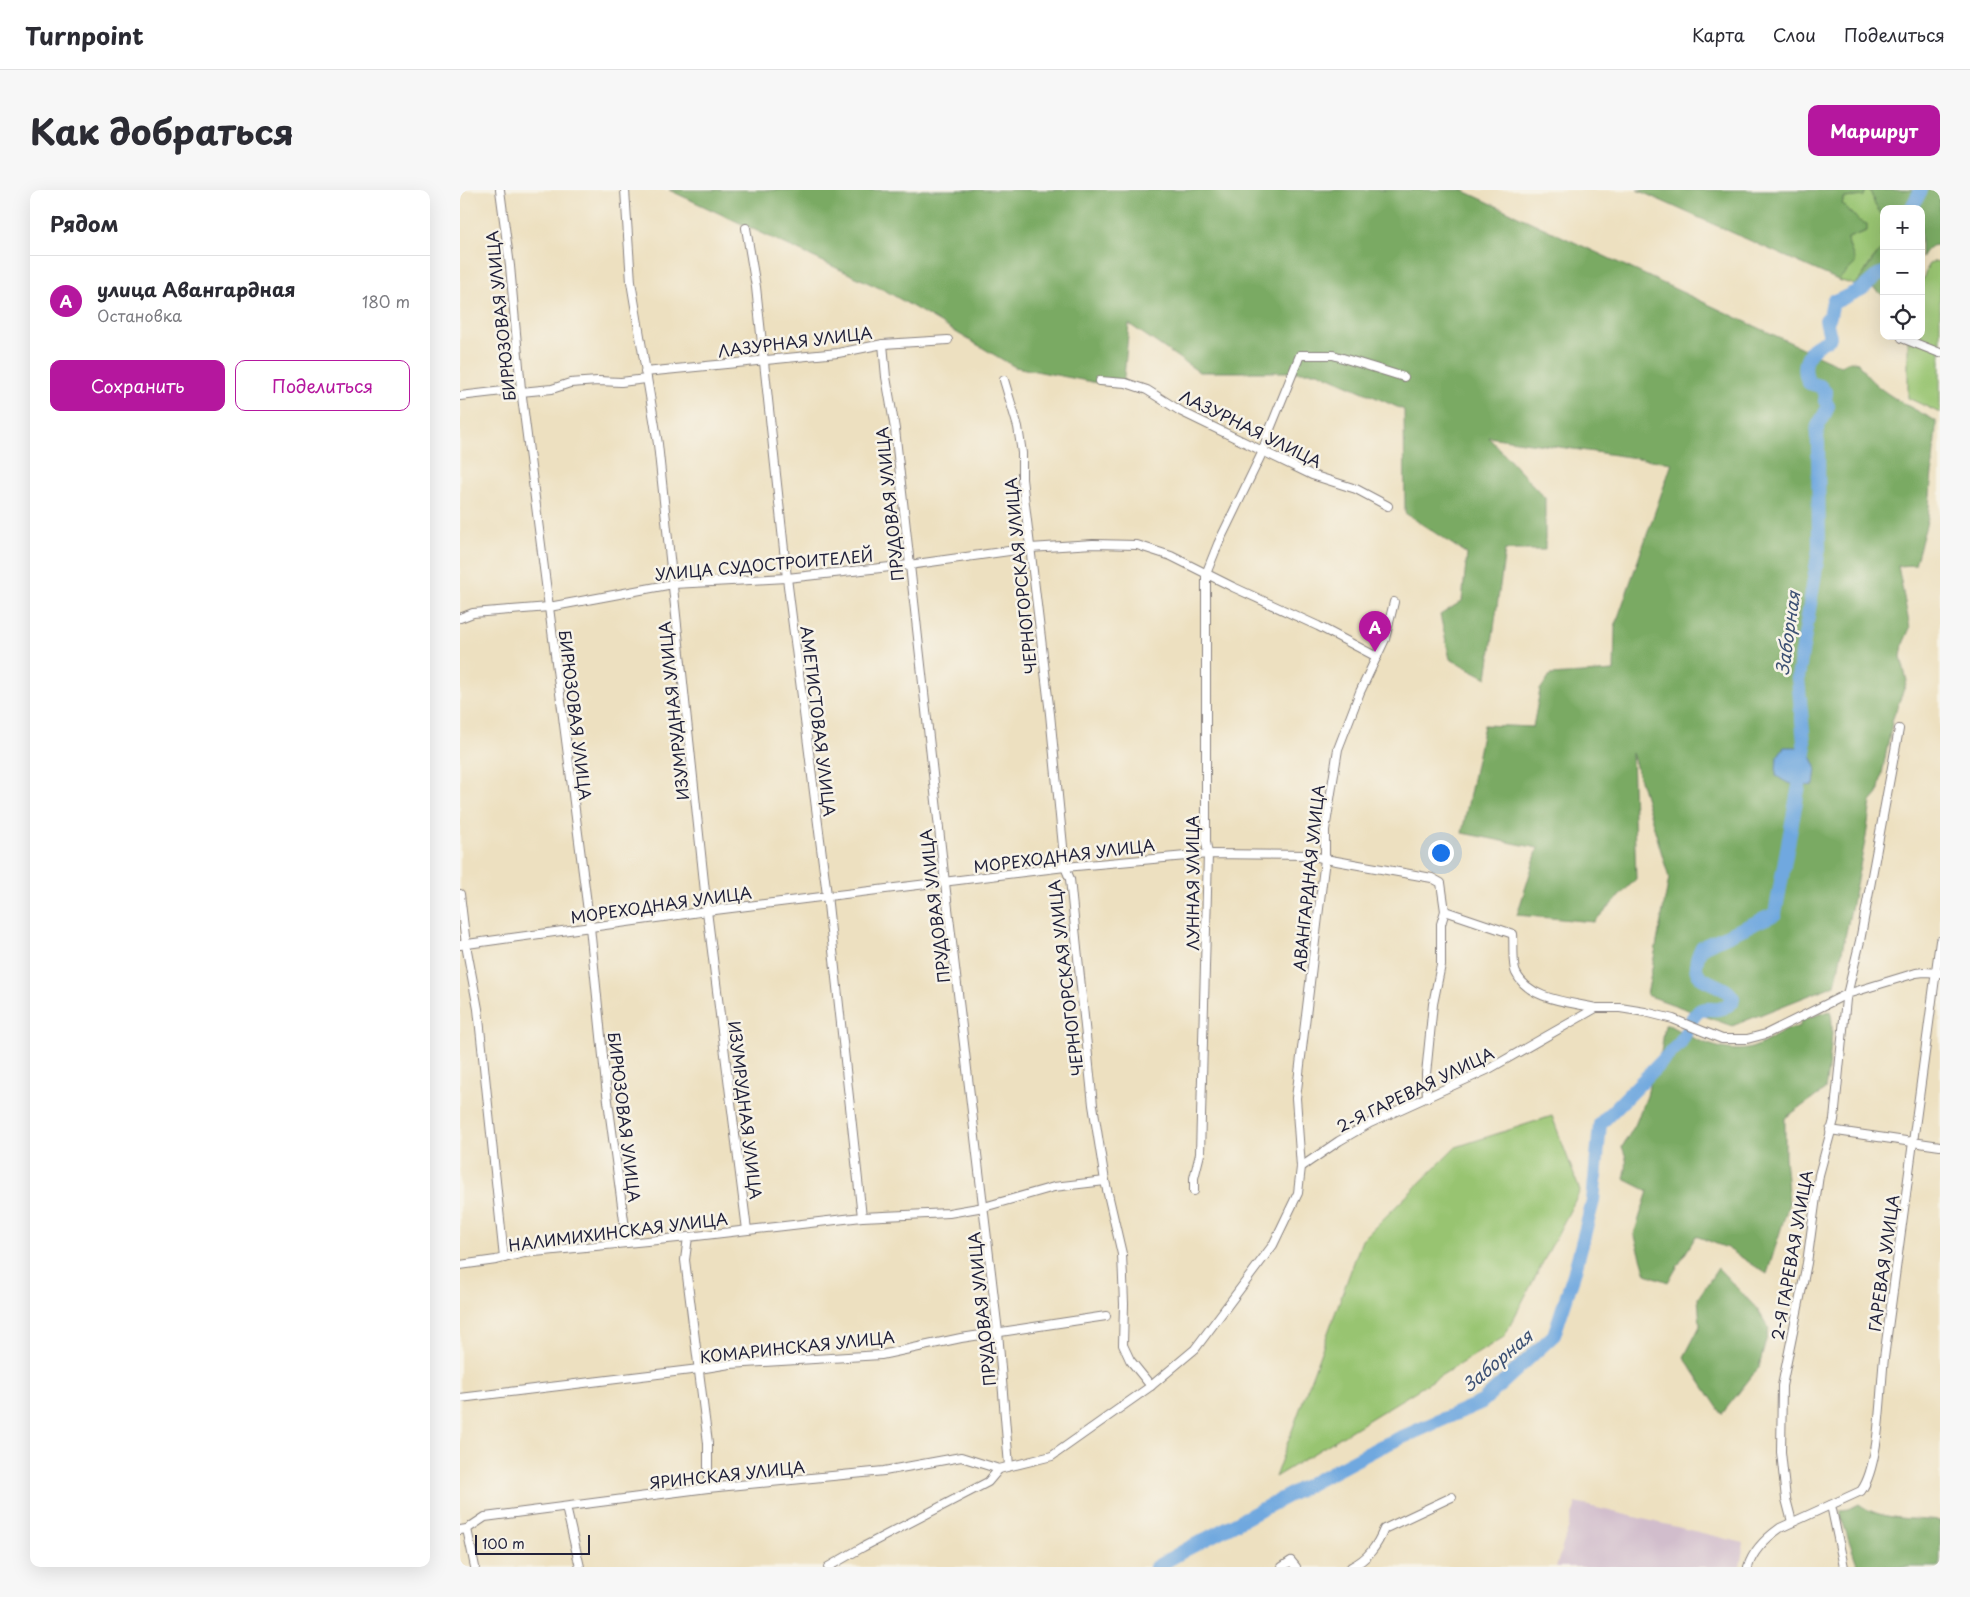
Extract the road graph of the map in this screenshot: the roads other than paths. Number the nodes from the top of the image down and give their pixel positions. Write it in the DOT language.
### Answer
graph roads {
  1 [pos="500,190"];
  2 [pos="625,190"];
  3 [pos="746,228"];
  4 [pos="948,340"];
  5 [pos="1907,340"];
  6 [pos="883,344"];
  7 [pos="1940,353"];
  8 [pos="763,360"];
  9 [pos="646,376"];
  10 [pos="1404,377"];
  11 [pos="1004,380"];
  12 [pos="1100,381"];
  13 [pos="521,390"];
  14 [pos="460,396"];
  15 [pos="1264,451"];
  16 [pos="1388,506"];
  17 [pos="1030,548"];
  18 [pos="909,565"];
  19 [pos="1206,574"];
  20 [pos="787,578"];
  21 [pos="674,584"];
  22 [pos="1394,602"];
  23 [pos="548,607"];
  24 [pos="460,618"];
  25 [pos="1377,658"];
  26 [pos="1900,729"];
  27 [pos="1208,854"];
  28 [pos="1325,859"];
  29 [pos="1065,867"];
  30 [pos="945,883"];
  31 [pos="460,894"];
  32 [pos="827,895"];
  33 [pos="707,911"];
  34 [pos="1446,911"];
  35 [pos="590,927"];
  36 [pos="1940,941"];
  37 [pos="463,945"];
  38 [pos="1938,973"];
  39 [pos="1847,994"];
  40 [pos="1596,1008"];
  41 [pos="1427,1097"];
  42 [pos="1830,1130"];
  43 [pos="1913,1144"];
  44 [pos="1940,1146"];
  45 [pos="1301,1167"];
  46 [pos="1105,1181"];
  47 [pos="1194,1191"];
  48 [pos="984,1207"];
  49 [pos="862,1217"];
  50 [pos="747,1230"];
  51 [pos="688,1237"];
  52 [pos="627,1243"];
  53 [pos="504,1258"];
  54 [pos="460,1264"];
  55 [pos="1106,1316"];
  56 [pos="998,1332"];
  57 [pos="699,1369"];
  58 [pos="1151,1386"];
  59 [pos="460,1398"];
  60 [pos="1009,1466"];
  61 [pos="999,1469"];
  62 [pos="708,1488"];
  63 [pos="1452,1497"];
  64 [pos="1832,1506"];
  65 [pos="566,1507"];
  66 [pos="1792,1522"];
  67 [pos="463,1529"];
  68 [pos="474,1567"];
  69 [pos="580,1567"];
  70 [pos="828,1567"];
  71 [pos="1282,1567"];
  72 [pos="1296,1567"];
  73 [pos="1351,1567"];
  74 [pos="1748,1567"];
  75 [pos="1844,1567"];
  1 -- 13 [label="street, БИРЮЗОВАЯ УЛИЦА"];
  2 -- 9 [label="street, ИЗУМРУДНАЯ УЛИЦА"];
  3 -- 8 [label="street, АМЕТИСТОВАЯ УЛИЦА"];
  4 -- 6 [label="street, ЛАЗУРНАЯ УЛИЦА"];
  5 -- 7 [label="street"];
  6 -- 8 [label="street, ЛАЗУРНАЯ УЛИЦА"];
  6 -- 18 [label="street, ПРУДОВАЯ УЛИЦА"];
  8 -- 9 [label="street, ЛАЗУРНАЯ УЛИЦА"];
  8 -- 20 [label="street, АМЕТИСТОВАЯ УЛИЦА"];
  9 -- 13 [label="street, ЛАЗУРНАЯ УЛИЦА"];
  9 -- 21 [label="street, ИЗУМРУДНАЯ УЛИЦА"];
  10 -- 15 [label="street"];
  11 -- 17 [label="street, ЧЕРНОГОРСКАЯ УЛИЦА"];
  12 -- 15 [label="street, ЛАЗУРНАЯ УЛИЦА"];
  13 -- 14 [label="street, ЛАЗУРНАЯ УЛИЦА"];
  13 -- 23 [label="street, БИРЮЗОВАЯ УЛИЦА"];
  15 -- 16 [label="street, ЛАЗУРНАЯ УЛИЦА"];
  15 -- 19 [label="street"];
  17 -- 18 [label="street, УЛИЦА СУДОСТРОИТЕЛЕЙ"];
  17 -- 19 [label="street, УЛИЦА СУДОСТРОИТЕЛЕЙ"];
  17 -- 29 [label="street, ЧЕРНОГОРСКАЯ УЛИЦА"];
  18 -- 20 [label="street, УЛИЦА СУДОСТРОИТЕЛЕЙ"];
  18 -- 30 [label="street, ПРУДОВАЯ УЛИЦА"];
  19 -- 25 [label="street, УЛИЦА СУДОСТРОИТЕЛЕЙ"];
  19 -- 27 [label="street, ЛУННАЯ УЛИЦА"];
  20 -- 21 [label="street, УЛИЦА СУДОСТРОИТЕЛЕЙ"];
  20 -- 32 [label="street, АМЕТИСТОВАЯ УЛИЦА"];
  21 -- 23 [label="street, УЛИЦА СУДОСТРОИТЕЛЕЙ"];
  21 -- 33 [label="street, ИЗУМРУДНАЯ УЛИЦА"];
  22 -- 25 [label="street, АВАНГАРДНАЯ УЛИЦА"];
  23 -- 24 [label="street, УЛИЦА СУДОСТРОИТЕЛЕЙ"];
  23 -- 35 [label="street, БИРЮЗОВАЯ УЛИЦА"];
  25 -- 28 [label="street, АВАНГАРДНАЯ УЛИЦА"];
  26 -- 39 [label="street, 2-Я ГАРЕВАЯ УЛИЦА"];
  27 -- 28 [label="street, МОРЕХОДНАЯ УЛИЦА"];
  27 -- 29 [label="street, МОРЕХОДНАЯ УЛИЦА"];
  27 -- 47 [label="street, ЛУННАЯ УЛИЦА"];
  28 -- 34 [label="street, МОРЕХОДНАЯ УЛИЦА"];
  28 -- 45 [label="street, АВАНГАРДНАЯ УЛИЦА"];
  29 -- 30 [label="street, МОРЕХОДНАЯ УЛИЦА"];
  29 -- 46 [label="street, ЧЕРНОГОРСКАЯ УЛИЦА"];
  30 -- 32 [label="street, МОРЕХОДНАЯ УЛИЦА"];
  30 -- 48 [label="street, ПРУДОВАЯ УЛИЦА"];
  31 -- 37 [label="street"];
  32 -- 33 [label="street, МОРЕХОДНАЯ УЛИЦА"];
  32 -- 49 [label="street, АМЕТИСТОВАЯ УЛИЦА"];
  33 -- 35 [label="street, МОРЕХОДНАЯ УЛИЦА"];
  33 -- 50 [label="street, ИЗУМРУДНАЯ УЛИЦА"];
  34 -- 40 [label="street"];
  34 -- 41 [label="street"];
  35 -- 37 [label="street, МОРЕХОДНАЯ УЛИЦА"];
  35 -- 52 [label="street, БИРЮЗОВАЯ УЛИЦА"];
  36 -- 38 [label="street, ГАРЕВАЯ УЛИЦА"];
  37 -- 53 [label="street"];
  38 -- 39 [label="street"];
  38 -- 43 [label="street, ГАРЕВАЯ УЛИЦА"];
  39 -- 40 [label="street"];
  39 -- 42 [label="street, 2-Я ГАРЕВАЯ УЛИЦА"];
  40 -- 41 [label="street, 2-Я ГАРЕВАЯ УЛИЦА"];
  41 -- 45 [label="street, 2-Я ГАРЕВАЯ УЛИЦА"];
  42 -- 43 [label="street"];
  42 -- 66 [label="street, 2-Я ГАРЕВАЯ УЛИЦА"];
  43 -- 44 [label="street"];
  43 -- 64 [label="street, ГАРЕВАЯ УЛИЦА"];
  45 -- 58 [label="street"];
  46 -- 48 [label="street, НАЛИМИХИНСКАЯ УЛИЦА"];
  46 -- 58 [label="street, ЧЕРНОГОРСКАЯ УЛИЦА"];
  48 -- 49 [label="street, НАЛИМИХИНСКАЯ УЛИЦА"];
  48 -- 56 [label="street, ПРУДОВАЯ УЛИЦА"];
  49 -- 50 [label="street, НАЛИМИХИНСКАЯ УЛИЦА"];
  50 -- 51 [label="street, НАЛИМИХИНСКАЯ УЛИЦА"];
  51 -- 52 [label="street, НАЛИМИХИНСКАЯ УЛИЦА"];
  51 -- 57 [label="street"];
  52 -- 53 [label="street, НАЛИМИХИНСКАЯ УЛИЦА"];
  53 -- 54 [label="street, НАЛИМИХИНСКАЯ УЛИЦА"];
  55 -- 56 [label="street, КОМАРИНСКАЯ УЛИЦА"];
  56 -- 57 [label="street, КОМАРИНСКАЯ УЛИЦА"];
  56 -- 60 [label="street, ПРУДОВАЯ УЛИЦА"];
  57 -- 59 [label="street, КОМАРИНСКАЯ УЛИЦА"];
  57 -- 62 [label="street"];
  58 -- 60 [label="street"];
  60 -- 61 [label="street"];
  61 -- 62 [label="street, ЯРИНСКАЯ УЛИЦА"];
  61 -- 70 [label="street"];
  62 -- 65 [label="street, ЯРИНСКАЯ УЛИЦА"];
  63 -- 73 [label="street"];
  64 -- 66 [label="street, ГАРЕВАЯ УЛИЦА"];
  64 -- 75 [label="street"];
  65 -- 67 [label="street, ЯРИНСКАЯ УЛИЦА"];
  65 -- 69 [label="street"];
  66 -- 74 [label="street, ГАРЕВАЯ УЛИЦА"];
  67 -- 68 [label="street"];
  71 -- 72 [label="street"];
}
